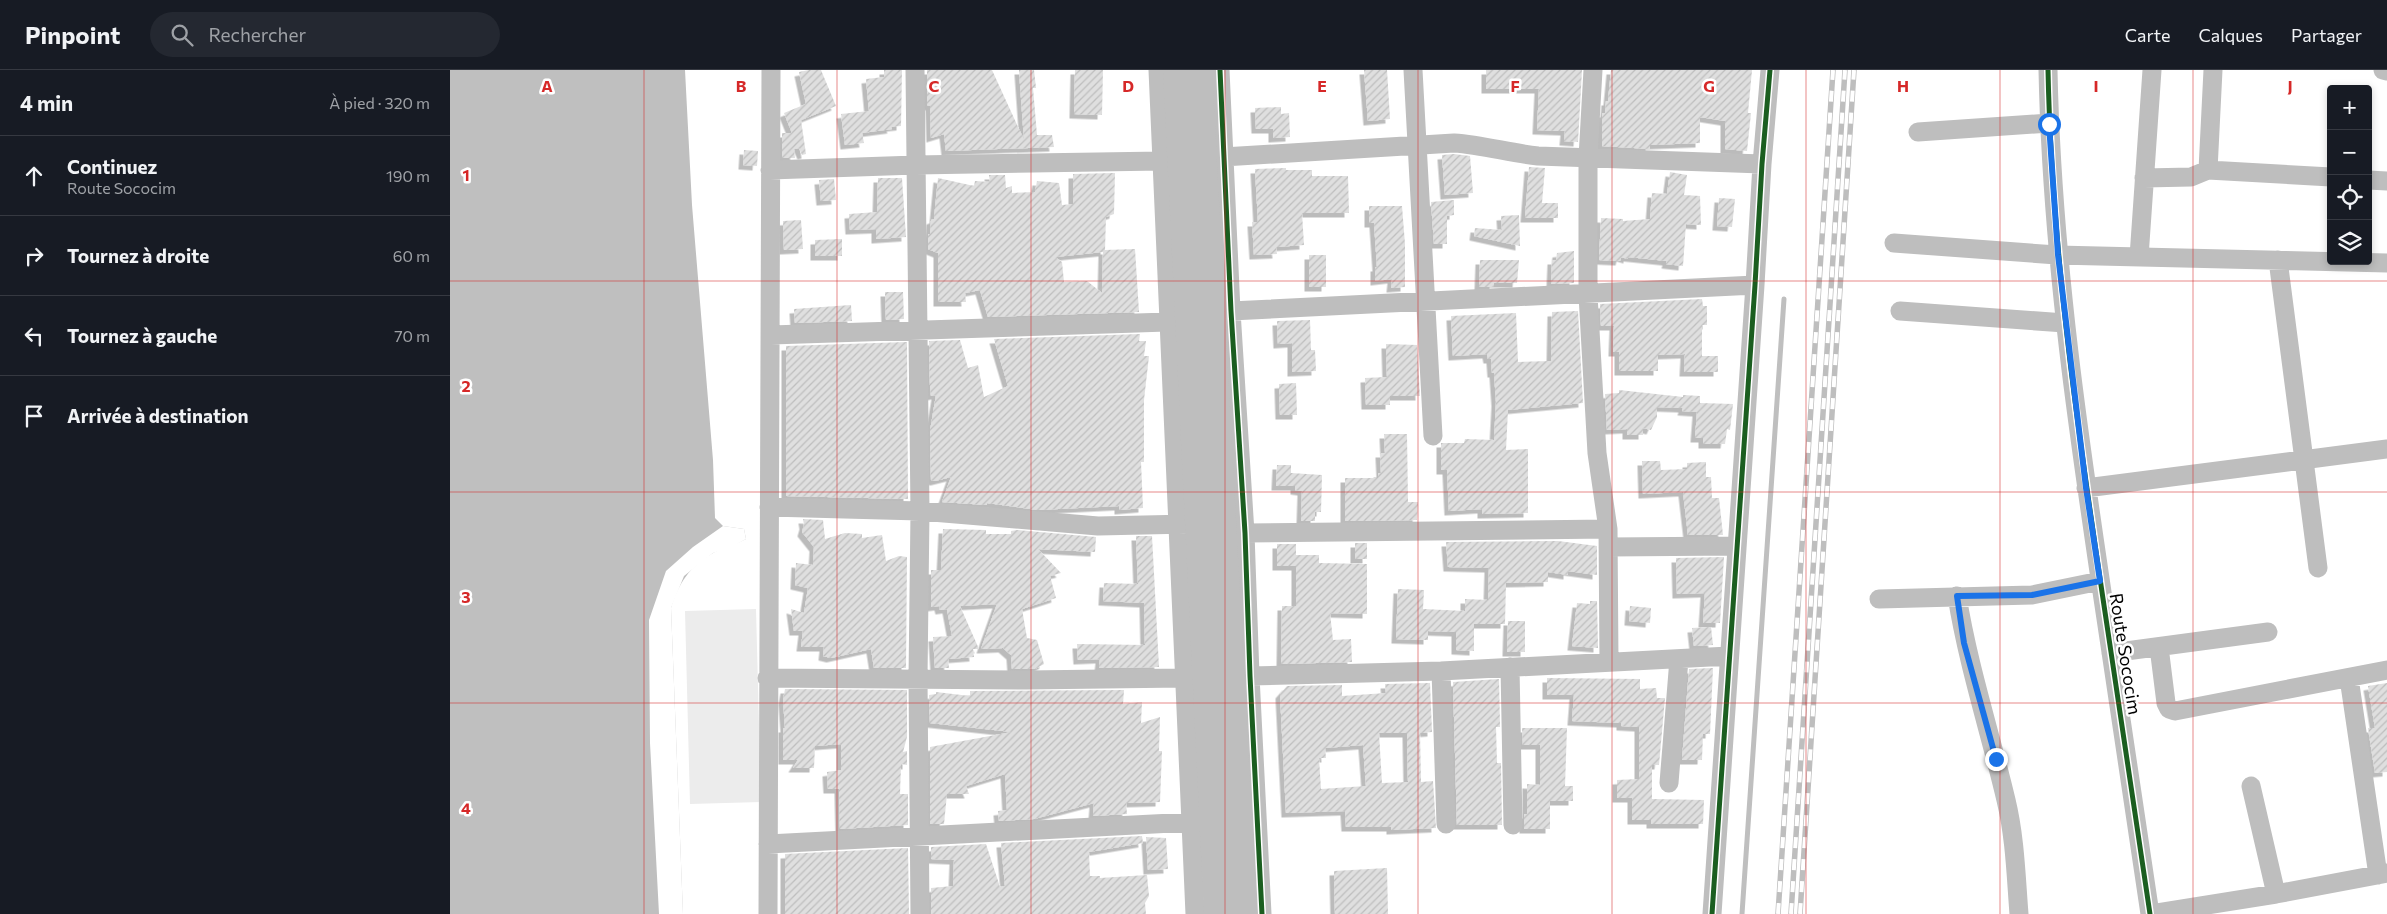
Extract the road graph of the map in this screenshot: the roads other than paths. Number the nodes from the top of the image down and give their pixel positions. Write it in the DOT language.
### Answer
graph roads {
  1 [pos="771,70"];
  2 [pos="915,70"];
  3 [pos="1158,70"];
  4 [pos="1177,70"];
  5 [pos="1198,70"];
  6 [pos="1220,70"];
  7 [pos="1413,70"];
  8 [pos="1593,70"];
  9 [pos="1770,70"];
  10 [pos="2048,70"];
  11 [pos="2152,70"];
  12 [pos="2213,70"];
  13 [pos="2383,70"];
  14 [pos="2387,71"];
  15 [pos="2049,124"];
  16 [pos="1918,132"];
  17 [pos="1417,144"];
  18 [pos="1223,157"];
  19 [pos="1588,158"];
  20 [pos="1162,161"];
  21 [pos="1762,164"];
  22 [pos="916,165"];
  23 [pos="770,170"];
  24 [pos="2208,170"];
  25 [pos="2327,177"];
  26 [pos="2144,178"];
  27 [pos="2372,180"];
  28 [pos="2387,181"];
  29 [pos="1894,243"];
  30 [pos="2058,255"];
  31 [pos="2139,258"];
  32 [pos="2278,260"];
  33 [pos="2387,262"];
  34 [pos="1755,285"];
  35 [pos="1588,295"];
  36 [pos="1426,303"];
  37 [pos="1231,311"];
  38 [pos="1900,311"];
  39 [pos="1167,322"];
  40 [pos="2065,323"];
  41 [pos="918,331"];
  42 [pos="771,335"];
  43 [pos="1432,436"];
  44 [pos="2387,449"];
  45 [pos="2305,460"];
  46 [pos="2086,488"];
  47 [pos="769,507"];
  48 [pos="920,512"];
  49 [pos="1188,524"];
  50 [pos="1245,533"];
  51 [pos="1608,538"];
  52 [pos="1737,546"];
  53 [pos="2318,568"];
  54 [pos="2100,581"];
  55 [pos="1957,596"];
  56 [pos="1879,599"];
  57 [pos="2268,632"];
  58 [pos="2159,647"];
  59 [pos="2111,653"];
  60 [pos="1729,656"];
  61 [pos="1679,659"];
  62 [pos="1609,662"];
  63 [pos="1510,667"];
  64 [pos="2387,670"];
  65 [pos="1441,671"];
  66 [pos="1250,676"];
  67 [pos="767,678"];
  68 [pos="918,678"];
  69 [pos="1184,678"];
  70 [pos="2349,678"];
  71 [pos="1669,783"];
  72 [pos="2251,786"];
  73 [pos="1192,822"];
  74 [pos="1446,824"];
  75 [pos="1512,825"];
  76 [pos="918,836"];
  77 [pos="768,844"];
  78 [pos="2382,874"];
  79 [pos="2276,894"];
  80 [pos="768,914"];
  81 [pos="920,914"];
  82 [pos="1195,914"];
  83 [pos="1218,914"];
  84 [pos="1242,914"];
  85 [pos="1262,914"];
  86 [pos="1712,914"];
  87 [pos="2019,914"];
  88 [pos="2150,914"];
  1 -- 23 [label="street"];
  2 -- 22 [label="street"];
  3 -- 20 [label="street"];
  4 -- 49 [label="highway"];
  5 -- 84 [label="highway"];
  6 -- 18 [label="street"];
  7 -- 17 [label="street"];
  8 -- 19 [label="street"];
  9 -- 21 [label="street"];
  10 -- 15 [label="street, Route Sococim"];
  11 -- 26 [label="street"];
  12 -- 24 [label="street"];
  13 -- 14 [label="street"];
  15 -- 16 [label="street"];
  15 -- 30 [label="street, Route Sococim"];
  17 -- 18 [label="street"];
  17 -- 19 [label="street"];
  17 -- 36 [label="street"];
  18 -- 37 [label="street"];
  19 -- 21 [label="street"];
  19 -- 35 [label="street"];
  20 -- 22 [label="street"];
  20 -- 39 [label="street"];
  21 -- 34 [label="street"];
  22 -- 23 [label="street"];
  22 -- 41 [label="street"];
  23 -- 42 [label="street"];
  24 -- 25 [label="street"];
  24 -- 26 [label="street"];
  26 -- 31 [label="street"];
  27 -- 28 [label="street"];
  29 -- 30 [label="street"];
  30 -- 31 [label="street"];
  30 -- 40 [label="street, Route Sococim"];
  31 -- 32 [label="street"];
  32 -- 33 [label="street"];
  32 -- 45 [label="street"];
  34 -- 35 [label="street"];
  34 -- 52 [label="street"];
  35 -- 36 [label="street"];
  35 -- 51 [label="street"];
  36 -- 37 [label="street"];
  36 -- 43 [label="street"];
  37 -- 50 [label="street"];
  38 -- 40 [label="street"];
  39 -- 41 [label="street"];
  39 -- 49 [label="street"];
  40 -- 46 [label="street, Route Sococim"];
  41 -- 42 [label="street"];
  41 -- 48 [label="street"];
  42 -- 47 [label="street"];
  44 -- 45 [label="street"];
  45 -- 46 [label="street"];
  45 -- 53 [label="street"];
  46 -- 54 [label="street, Route Sococim"];
  47 -- 48 [label="street"];
  47 -- 67 [label="street"];
  48 -- 49 [label="street"];
  48 -- 68 [label="street"];
  49 -- 69 [label="street"];
  49 -- 83 [label="highway"];
  50 -- 51 [label="street"];
  50 -- 66 [label="street"];
  51 -- 52 [label="street"];
  51 -- 62 [label="street"];
  52 -- 60 [label="street"];
  54 -- 55 [label="street"];
  54 -- 59 [label="street, Route Sococim"];
  55 -- 56 [label="street"];
  55 -- 87 [label="street"];
  57 -- 58 [label="street"];
  58 -- 59 [label="street"];
  58 -- 70 [label="street"];
  59 -- 88 [label="street, Route Sococim"];
  60 -- 61 [label="street"];
  60 -- 86 [label="street"];
  61 -- 62 [label="street"];
  61 -- 71 [label="street"];
  62 -- 63 [label="street"];
  63 -- 65 [label="street"];
  63 -- 75 [label="street"];
  64 -- 70 [label="street"];
  65 -- 66 [label="street"];
  65 -- 74 [label="street"];
  66 -- 85 [label="street"];
  67 -- 68 [label="street"];
  67 -- 77 [label="street"];
  68 -- 69 [label="street"];
  68 -- 76 [label="street"];
  69 -- 73 [label="street"];
  70 -- 78 [label="street"];
  72 -- 79 [label="street"];
  73 -- 76 [label="street"];
  73 -- 82 [label="street"];
  76 -- 77 [label="street"];
  76 -- 81 [label="street"];
  77 -- 80 [label="street"];
  78 -- 79 [label="street"];
  79 -- 88 [label="street"];
}
